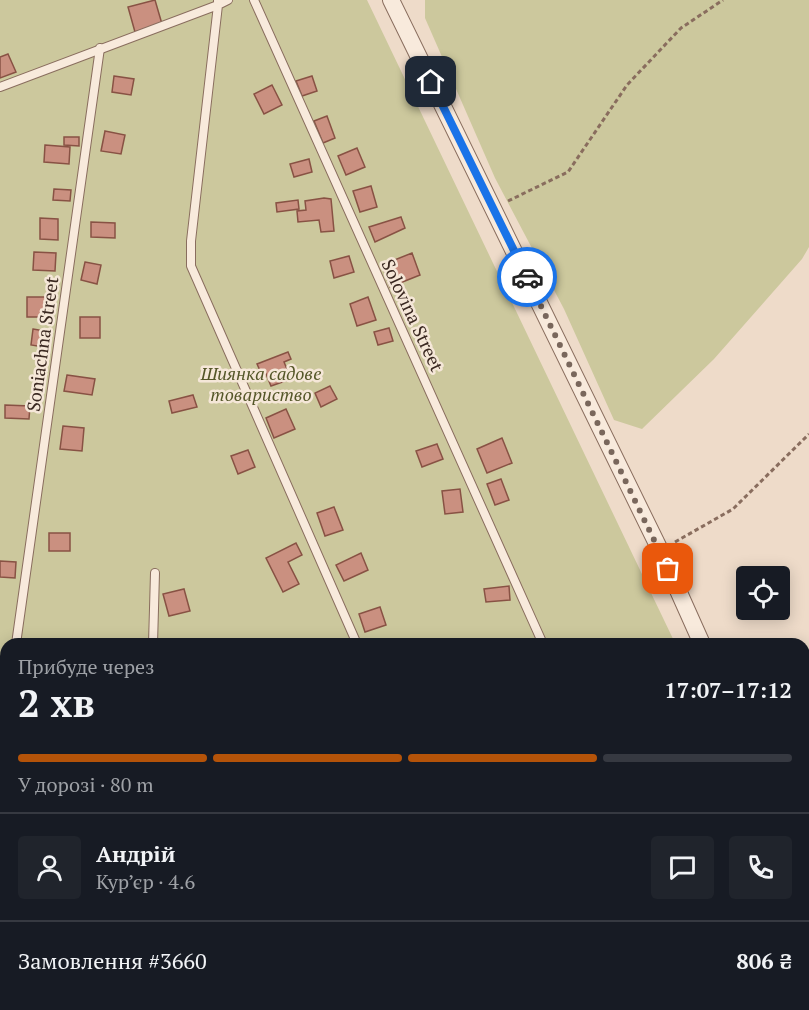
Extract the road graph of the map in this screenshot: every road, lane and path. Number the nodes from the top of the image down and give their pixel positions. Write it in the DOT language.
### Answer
graph roads {
  1 [pos="228,0"];
  2 [pos="254,0"];
  3 [pos="391,0"];
  4 [pos="723,0"];
  5 [pos="218,2"];
  6 [pos="100,48"];
  7 [pos="0,87"];
  8 [pos="494,209"];
  9 [pos="809,434"];
  10 [pos="660,550"];
  11 [pos="155,573"];
  12 [pos="17,638"];
  13 [pos="153,638"];
  14 [pos="354,638"];
  15 [pos="540,638"];
  16 [pos="699,638"];
  1 -- 5 [label="lane"];
  2 -- 15 [label="lane, Solovina Street"];
  3 -- 8 [label="street"];
  4 -- 8 [label="path"];
  5 -- 6 [label="lane"];
  5 -- 14 [label="lane"];
  6 -- 7 [label="lane"];
  6 -- 12 [label="lane, Soniachna Street"];
  8 -- 10 [label="street"];
  9 -- 10 [label="path"];
  10 -- 16 [label="street"];
  11 -- 13 [label="lane"];
}
